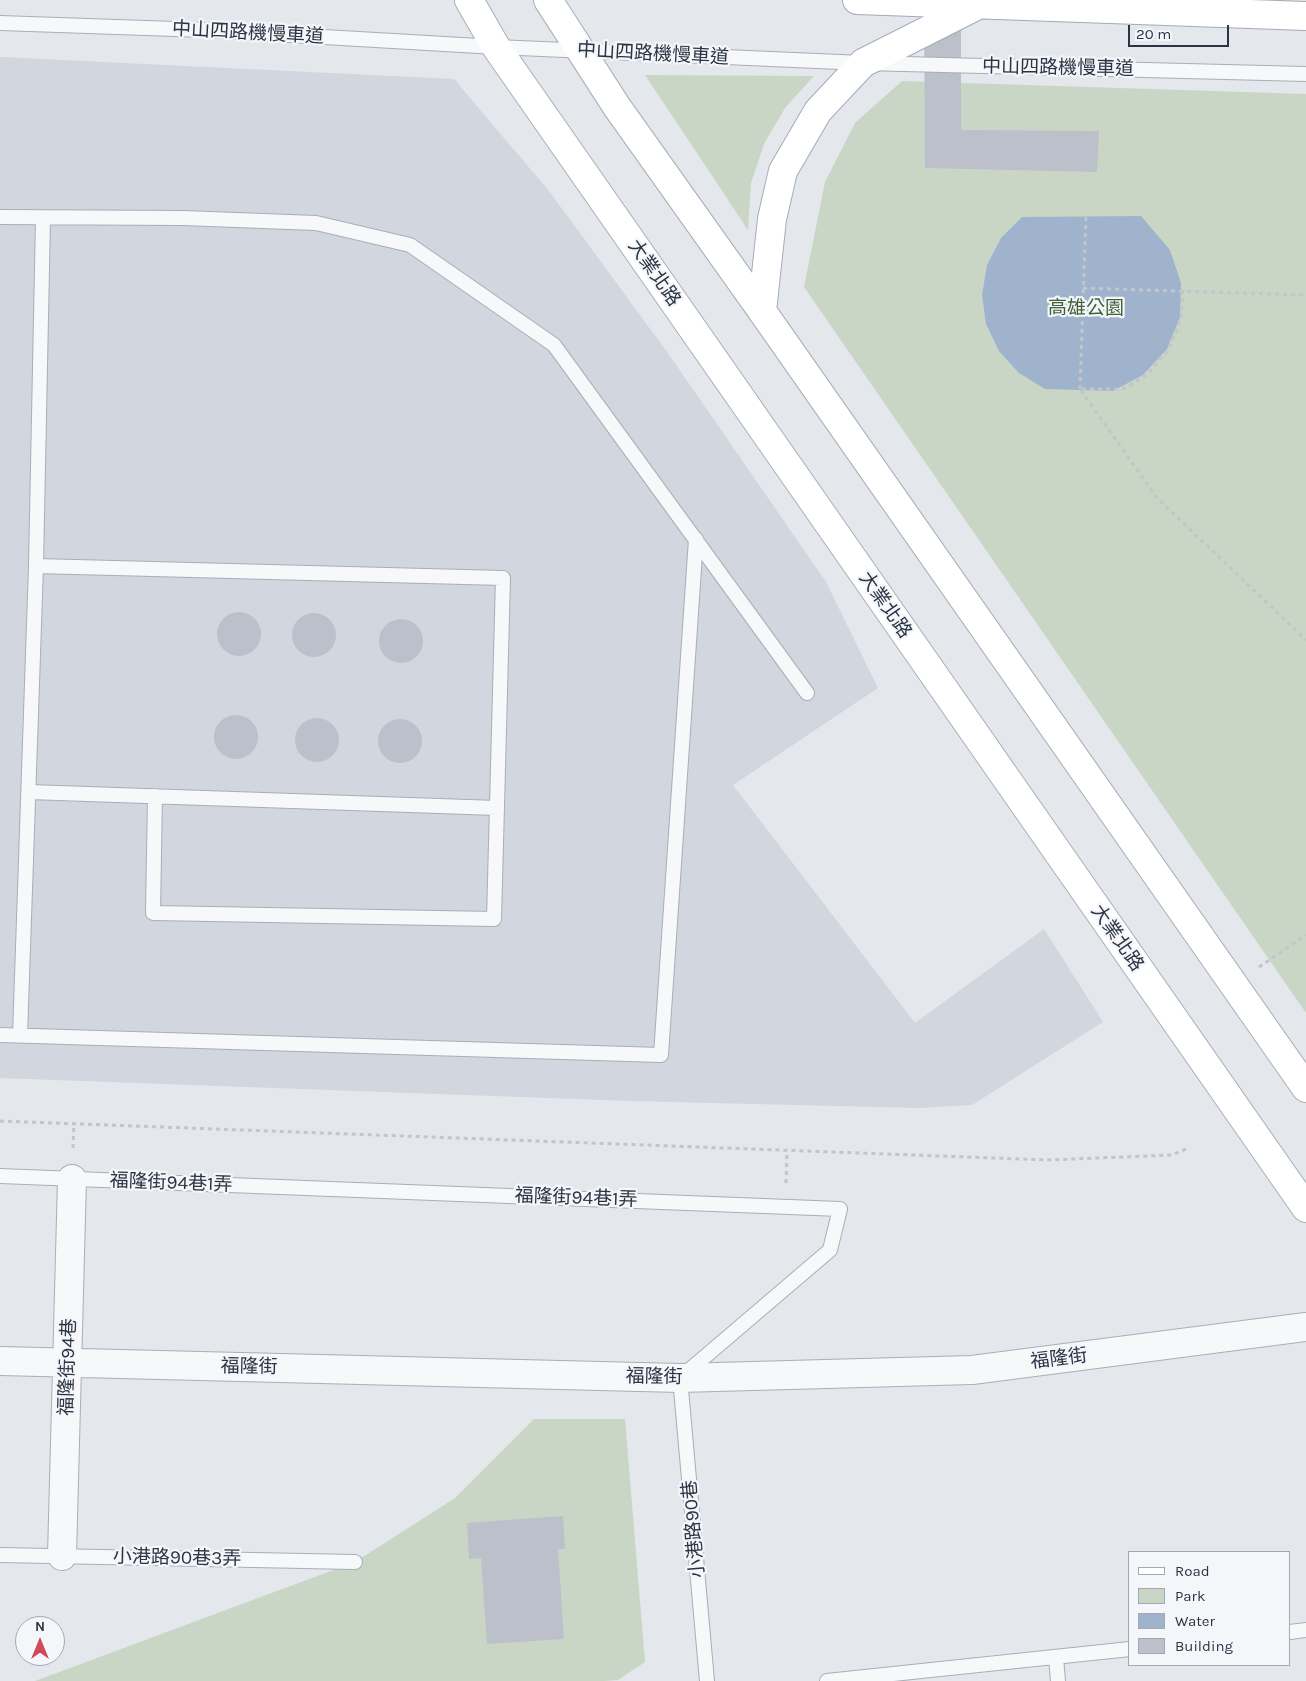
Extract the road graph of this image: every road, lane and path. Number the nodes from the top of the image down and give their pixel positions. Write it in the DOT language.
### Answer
graph roads {
  1 [pos="468,0"];
  2 [pos="548,0"];
  3 [pos="857,0"];
  4 [pos="979,5"];
  5 [pos="1306,16"];
  6 [pos="0,22"];
  7 [pos="496,46"];
  8 [pos="580,50"];
  9 [pos="863,63"];
  10 [pos="1306,74"];
  11 [pos="1086,215"];
  12 [pos="0,216"];
  13 [pos="43,218"];
  14 [pos="1083,288"];
  15 [pos="1182,290"];
  16 [pos="1306,295"];
  17 [pos="762,311"];
  18 [pos="1080,389"];
  19 [pos="696,539"];
  20 [pos="36,566"];
  21 [pos="1306,640"];
  22 [pos="807,694"];
  23 [pos="29,792"];
  24 [pos="155,796"];
  25 [pos="498,808"];
  26 [pos="1306,935"];
  27 [pos="1258,968"];
  28 [pos="0,1035"];
  29 [pos="20,1036"];
  30 [pos="1306,1088"];
  31 [pos="0,1121"];
  32 [pos="1188,1148"];
  33 [pos="787,1151"];
  34 [pos="0,1176"];
  35 [pos="72,1179"];
  36 [pos="785,1206"];
  37 [pos="1306,1208"];
  38 [pos="1306,1327"];
  39 [pos="0,1361"];
  40 [pos="68,1362"];
  41 [pos="680,1378"];
  42 [pos="0,1555"];
  43 [pos="62,1556"];
  44 [pos="355,1562"];
  45 [pos="1306,1630"];
  46 [pos="1291,1632"];
  47 [pos="1128,1649"];
  48 [pos="1056,1657"];
  49 [pos="707,1681"];
  50 [pos="827,1681"];
  51 [pos="1058,1681"];
  1 -- 7 [label="street, 大業北路"];
  2 -- 8 [label="street"];
  3 -- 4 [label="street"];
  4 -- 5 [label="street"];
  4 -- 9 [label="street"];
  6 -- 7 [label="lane, 中山四路機慢車道"];
  7 -- 8 [label="lane, 中山四路機慢車道"];
  7 -- 37 [label="street, 大業北路"];
  8 -- 9 [label="lane, 中山四路機慢車道"];
  8 -- 17 [label="street"];
  9 -- 10 [label="lane, 中山四路機慢車道"];
  9 -- 17 [label="street"];
  11 -- 14 [label="path"];
  12 -- 13 [label="lane"];
  13 -- 19 [label="lane"];
  13 -- 20 [label="lane"];
  14 -- 15 [label="path"];
  14 -- 18 [label="path"];
  15 -- 16 [label="path"];
  15 -- 18 [label="path"];
  17 -- 30 [label="street"];
  18 -- 21 [label="path"];
  19 -- 22 [label="lane"];
  19 -- 29 [label="lane"];
  20 -- 23 [label="lane"];
  20 -- 25 [label="lane"];
  23 -- 24 [label="lane"];
  23 -- 29 [label="lane"];
  24 -- 25 [label="lane"];
  24 -- 25 [label="lane"];
  26 -- 27 [label="path"];
  28 -- 29 [label="lane"];
  31 -- 33 [label="path"];
  32 -- 33 [label="path"];
  33 -- 36 [label="path"];
  34 -- 35 [label="lane, 福隆街94巷1弄"];
  35 -- 36 [label="lane, 福隆街94巷1弄"];
  35 -- 40 [label="street, 福隆街94巷"];
  36 -- 41 [label="lane, 福隆街94巷1弄"];
  38 -- 41 [label="street, 福隆街"];
  39 -- 40 [label="street, 福隆街"];
  40 -- 41 [label="street, 福隆街"];
  40 -- 43 [label="street, 福隆街94巷"];
  41 -- 49 [label="lane, 小港路90巷"];
  42 -- 43 [label="lane, 小港路90巷3弄"];
  43 -- 44 [label="lane, 小港路90巷3弄"];
  45 -- 46 [label="lane"];
  47 -- 48 [label="lane"];
  48 -- 50 [label="lane"];
  48 -- 51 [label="lane"];
}
